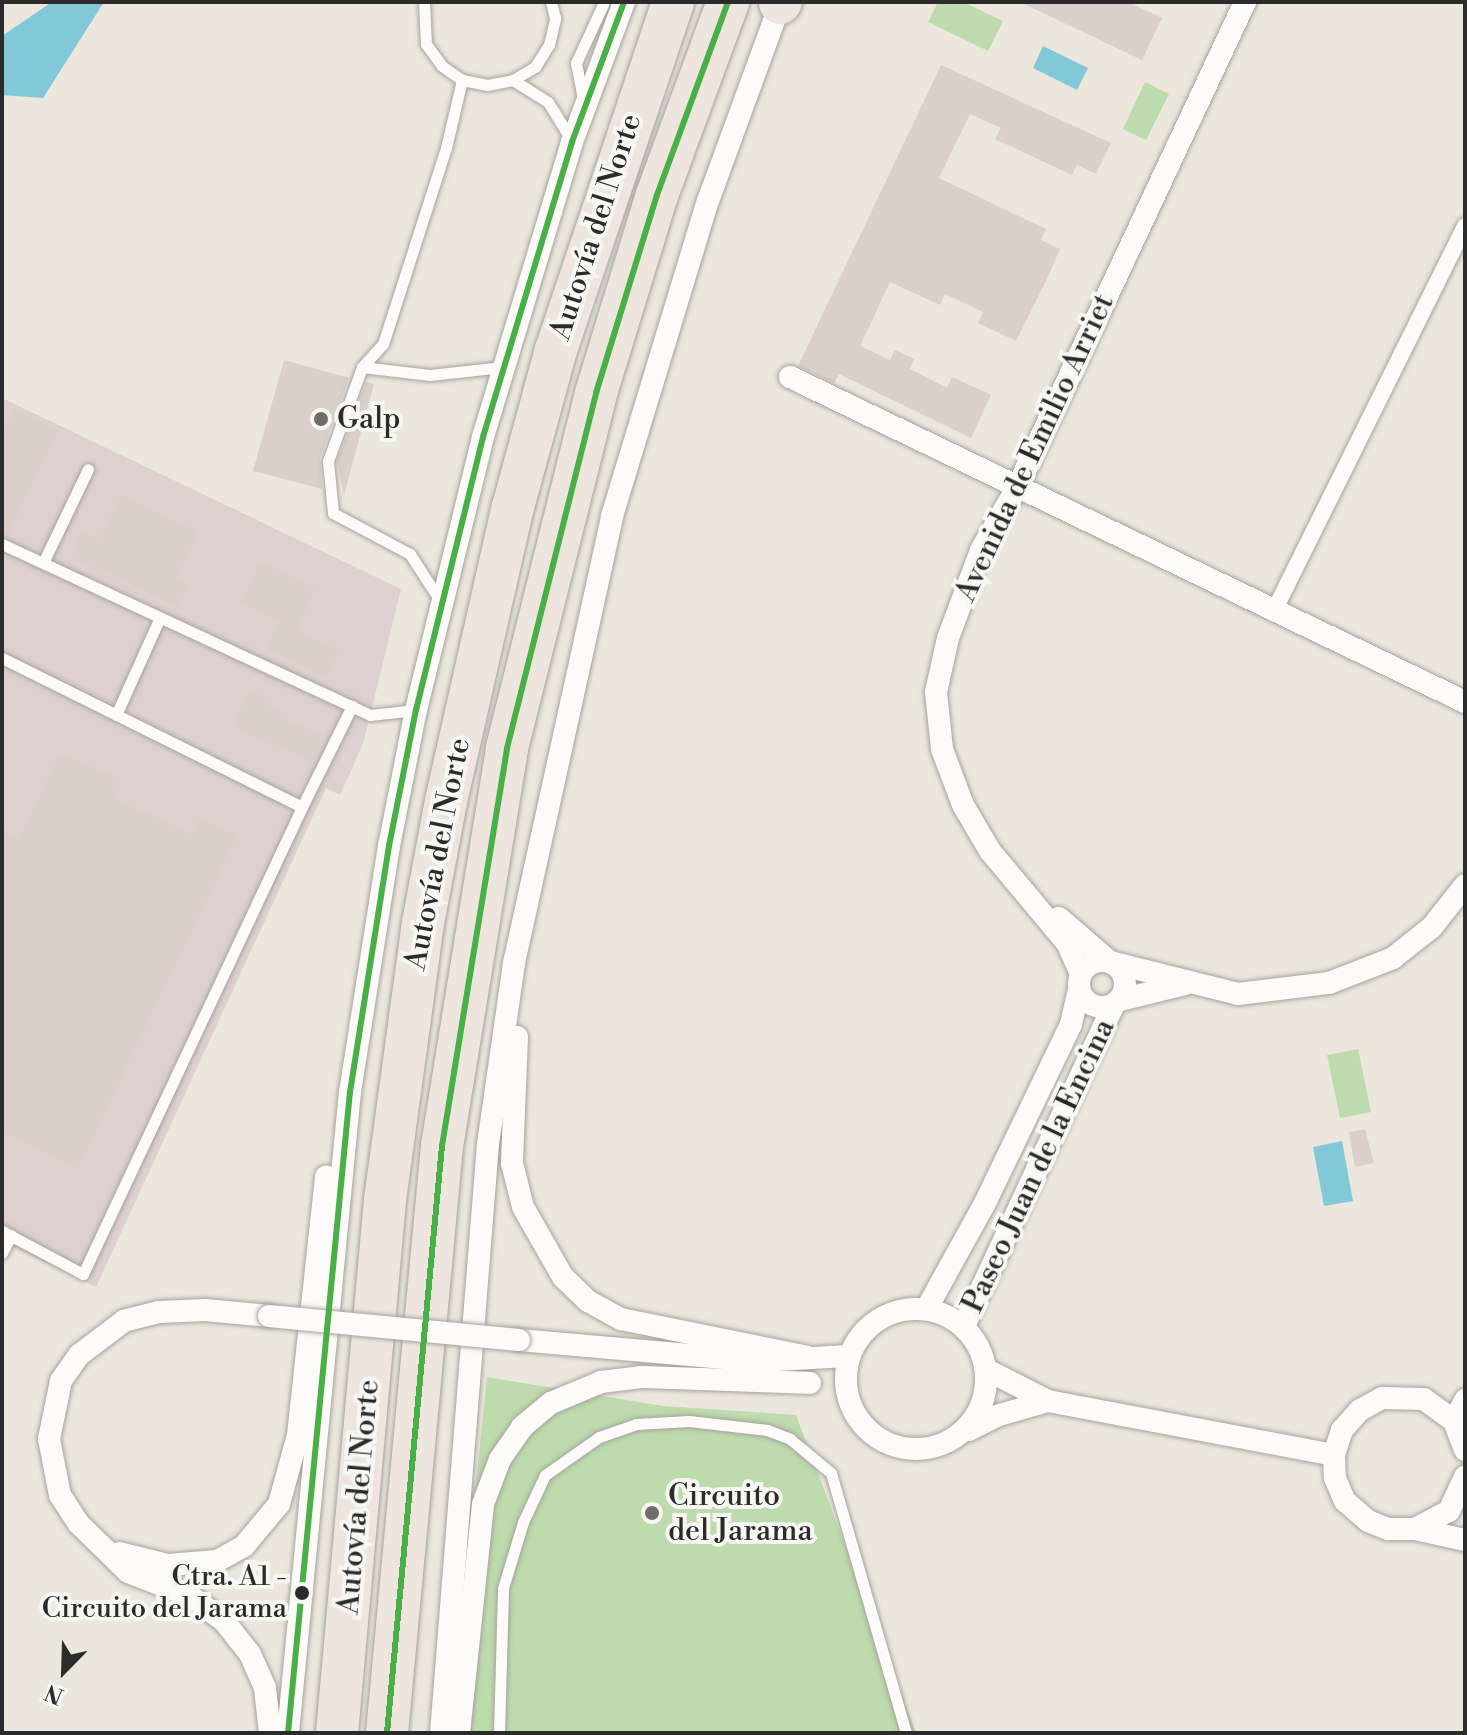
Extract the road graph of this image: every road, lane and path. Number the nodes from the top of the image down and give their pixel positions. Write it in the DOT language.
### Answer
graph roads {
  1 [pos="424,2"];
  2 [pos="551,2"];
  3 [pos="604,2"];
  4 [pos="624,2"];
  5 [pos="673,2"];
  6 [pos="728,2"];
  7 [pos="781,2"];
  8 [pos="1245,2"];
  9 [pos="462,80"];
  10 [pos="513,80"];
  11 [pos="585,107"];
  12 [pos="572,142"];
  13 [pos="1465,226"];
  14 [pos="362,367"];
  15 [pos="503,367"];
  16 [pos="790,377"];
  17 [pos="88,469"];
  18 [pos="1018,486"];
  19 [pos="2,544"];
  20 [pos="43,563"];
  21 [pos="441,602"];
  22 [pos="1273,613"];
  23 [pos="160,617"];
  24 [pos="2,658"];
  25 [pos="1465,702"];
  26 [pos="352,706"];
  27 [pos="416,710"];
  28 [pos="116,715"];
  29 [pos="302,807"];
  30 [pos="540,839"];
  31 [pos="1465,885"];
  32 [pos="1041,906"];
  33 [pos="1110,962"];
  34 [pos="1080,981"];
  35 [pos="1190,983"];
  36 [pos="1117,1002"];
  37 [pos="350,1092"];
  38 [pos="7,1233"];
  39 [pos="2,1253"];
  40 [pos="927,1308"];
  41 [pos="964,1326"];
  42 [pos="849,1356"];
  43 [pos="807,1357"];
  44 [pos="761,1361"];
  45 [pos="987,1370"];
  46 [pos="810,1383"];
  47 [pos="1465,1400"];
  48 [pos="849,1401"];
  49 [pos="1048,1401"];
  50 [pos="1454,1421"];
  51 [pos="961,1434"];
  52 [pos="1465,1450"];
  53 [pos="1334,1455"];
  54 [pos="1464,1483"];
  55 [pos="1415,1529"];
  56 [pos="1465,1540"];
  57 [pos="103,1547"];
  58 [pos="270,1733"];
  59 [pos="288,1733"];
  60 [pos="337,1733"];
  61 [pos="387,1733"];
  62 [pos="441,1733"];
  63 [pos="459,1733"];
  64 [pos="499,1733"];
  65 [pos="906,1733"];
  1 -- 9 [label="lane"];
  2 -- 10 [label="lane"];
  3 -- 11 [label="lane"];
  4 -- 11 [label="street"];
  5 -- 60 [label="highway, Autovía del Norte"];
  6 -- 61 [label="highway, Autovía del Norte"];
  7 -- 30 [label="street"];
  8 -- 18 [label="street, Avenida de Emilio Arriet"];
  9 -- 10 [label="lane"];
  9 -- 14 [label="lane"];
  10 -- 12 [label="lane"];
  11 -- 12 [label="street"];
  12 -- 15 [label="street"];
  13 -- 22 [label="street"];
  14 -- 15 [label="lane"];
  14 -- 21 [label="lane"];
  15 -- 21 [label="street"];
  16 -- 18 [label="street"];
  17 -- 20 [label="lane"];
  18 -- 22 [label="street"];
  18 -- 32 [label="street, Avenida de Emilio Arriet"];
  19 -- 20 [label="lane"];
  20 -- 23 [label="lane"];
  21 -- 27 [label="street"];
  22 -- 25 [label="street"];
  23 -- 26 [label="lane"];
  23 -- 28 [label="lane"];
  24 -- 28 [label="lane"];
  26 -- 27 [label="lane"];
  26 -- 29 [label="lane"];
  27 -- 37 [label="street"];
  28 -- 29 [label="lane"];
  29 -- 38 [label="lane"];
  30 -- 43 [label="street"];
  30 -- 62 [label="street"];
  31 -- 35 [label="street"];
  32 -- 33 [label="street"];
  32 -- 34 [label="street, Avenida de Emilio Arriet"];
  33 -- 34 [label="street"];
  33 -- 35 [label="street"];
  33 -- 36 [label="street"];
  34 -- 36 [label="street"];
  34 -- 40 [label="street, Paseo Juan de la Encina"];
  35 -- 36 [label="street"];
  36 -- 41 [label="street, Paseo Juan de la Encina"];
  37 -- 57 [label="street"];
  37 -- 59 [label="street"];
  38 -- 39 [label="lane"];
  40 -- 41 [label="street"];
  40 -- 42 [label="street"];
  41 -- 45 [label="street"];
  42 -- 43 [label="street"];
  42 -- 48 [label="street"];
  43 -- 44 [label="street"];
  44 -- 46 [label="street"];
  44 -- 57 [label="street, bridge"];
  45 -- 49 [label="street"];
  45 -- 51 [label="street"];
  46 -- 48 [label="street"];
  46 -- 63 [label="street"];
  47 -- 50 [label="street"];
  48 -- 51 [label="street"];
  49 -- 51 [label="street"];
  49 -- 53 [label="street"];
  50 -- 52 [label="street"];
  50 -- 53 [label="street"];
  53 -- 55 [label="street"];
  54 -- 55 [label="street"];
  55 -- 56 [label="street"];
  57 -- 58 [label="street"];
  64 -- 65 [label="lane"];
}
